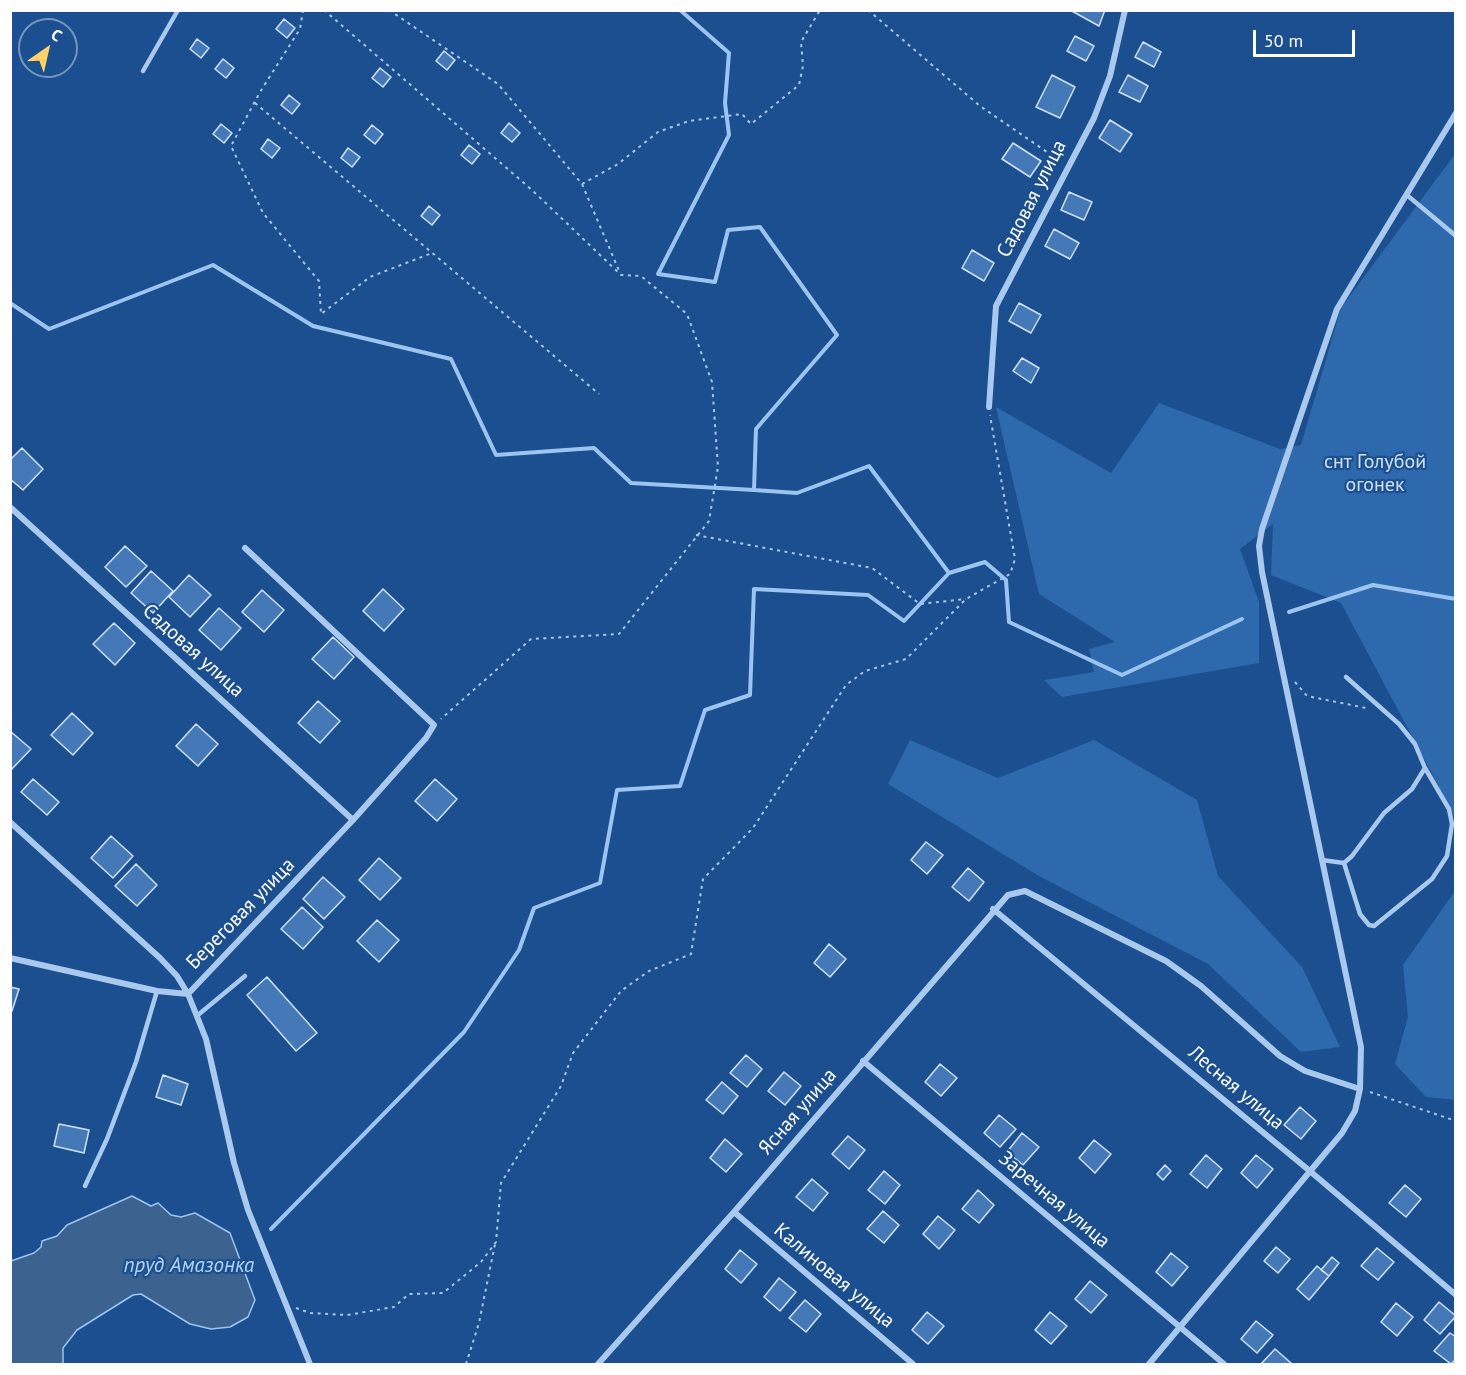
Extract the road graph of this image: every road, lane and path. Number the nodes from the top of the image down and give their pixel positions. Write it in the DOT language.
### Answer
graph roads {
  1 [pos="178,10"];
  2 [pos="303,10"];
  3 [pos="324,10"];
  4 [pos="389,10"];
  5 [pos="820,10"];
  6 [pos="868,10"];
  7 [pos="1125,10"];
  8 [pos="143,71"];
  9 [pos="255,103"];
  10 [pos="1455,113"];
  11 [pos="1067,166"];
  12 [pos="582,184"];
  13 [pos="1408,196"];
  14 [pos="1455,236"];
  15 [pos="432,253"];
  16 [pos="621,275"];
  17 [pos="599,394"];
  18 [pos="989,407"];
  19 [pos="10,507"];
  20 [pos="696,535"];
  21 [pos="245,548"];
  22 [pos="966,599"];
  23 [pos="1281,667"];
  24 [pos="1346,677"];
  25 [pos="1388,716"];
  26 [pos="434,725"];
  27 [pos="1425,768"];
  28 [pos="353,820"];
  29 [pos="10,822"];
  30 [pos="1322,860"];
  31 [pos="1344,863"];
  32 [pos="993,909"];
  33 [pos="10,958"];
  34 [pos="245,976"];
  35 [pos="157,991"];
  36 [pos="188,994"];
  37 [pos="198,1016"];
  38 [pos="863,1061"];
  39 [pos="1360,1089"];
  40 [pos="1455,1121"];
  41 [pos="1311,1172"];
  42 [pos="85,1186"];
  43 [pos="734,1212"];
  44 [pos="496,1242"];
  45 [pos="1455,1295"];
  46 [pos="285,1306"];
  47 [pos="1180,1328"];
  48 [pos="601,1364"];
  49 [pos="310,1365"];
  50 [pos="466,1365"];
  51 [pos="914,1365"];
  52 [pos="1149,1365"];
  53 [pos="1224,1365"];
  1 -- 8 [label="lane"];
  2 -- 9 [label="path"];
  3 -- 16 [label="path"];
  4 -- 12 [label="path"];
  5 -- 12 [label="path"];
  6 -- 11 [label="path"];
  7 -- 11 [label="street, Садовая улица"];
  9 -- 15 [label="path"];
  9 -- 15 [label="path"];
  10 -- 13 [label="street"];
  11 -- 18 [label="street, Садовая улица"];
  12 -- 16 [label="path"];
  13 -- 14 [label="lane"];
  13 -- 23 [label="street"];
  15 -- 17 [label="path"];
  16 -- 20 [label="path"];
  18 -- 22 [label="path"];
  19 -- 28 [label="street, Садовая улица"];
  20 -- 22 [label="path"];
  20 -- 26 [label="path"];
  21 -- 26 [label="street"];
  22 -- 44 [label="path"];
  23 -- 25 [label="path"];
  23 -- 30 [label="street"];
  24 -- 25 [label="lane"];
  25 -- 27 [label="lane"];
  26 -- 28 [label="street, Береговая улица"];
  27 -- 31 [label="lane"];
  27 -- 31 [label="lane"];
  28 -- 36 [label="street, Береговая улица"];
  29 -- 36 [label="street, Береговая улица"];
  30 -- 31 [label="lane"];
  30 -- 39 [label="street"];
  32 -- 38 [label="street, Ясная улица"];
  32 -- 39 [label="street, Ясная улица"];
  32 -- 41 [label="street, Лесная улица"];
  33 -- 35 [label="street"];
  34 -- 37 [label="lane"];
  35 -- 36 [label="street"];
  35 -- 42 [label="lane"];
  36 -- 37 [label="street"];
  37 -- 46 [label="street"];
  38 -- 43 [label="street, Ясная улица"];
  38 -- 47 [label="street, Заречная улица"];
  39 -- 40 [label="path"];
  39 -- 41 [label="street"];
  41 -- 45 [label="street, Лесная улица"];
  41 -- 47 [label="street"];
  43 -- 48 [label="street, Ясная улица"];
  43 -- 51 [label="street, Калиновая улица"];
  44 -- 46 [label="path"];
  44 -- 50 [label="path"];
  46 -- 49 [label="street"];
  47 -- 52 [label="street"];
  47 -- 53 [label="street, Заречная улица"];
}
